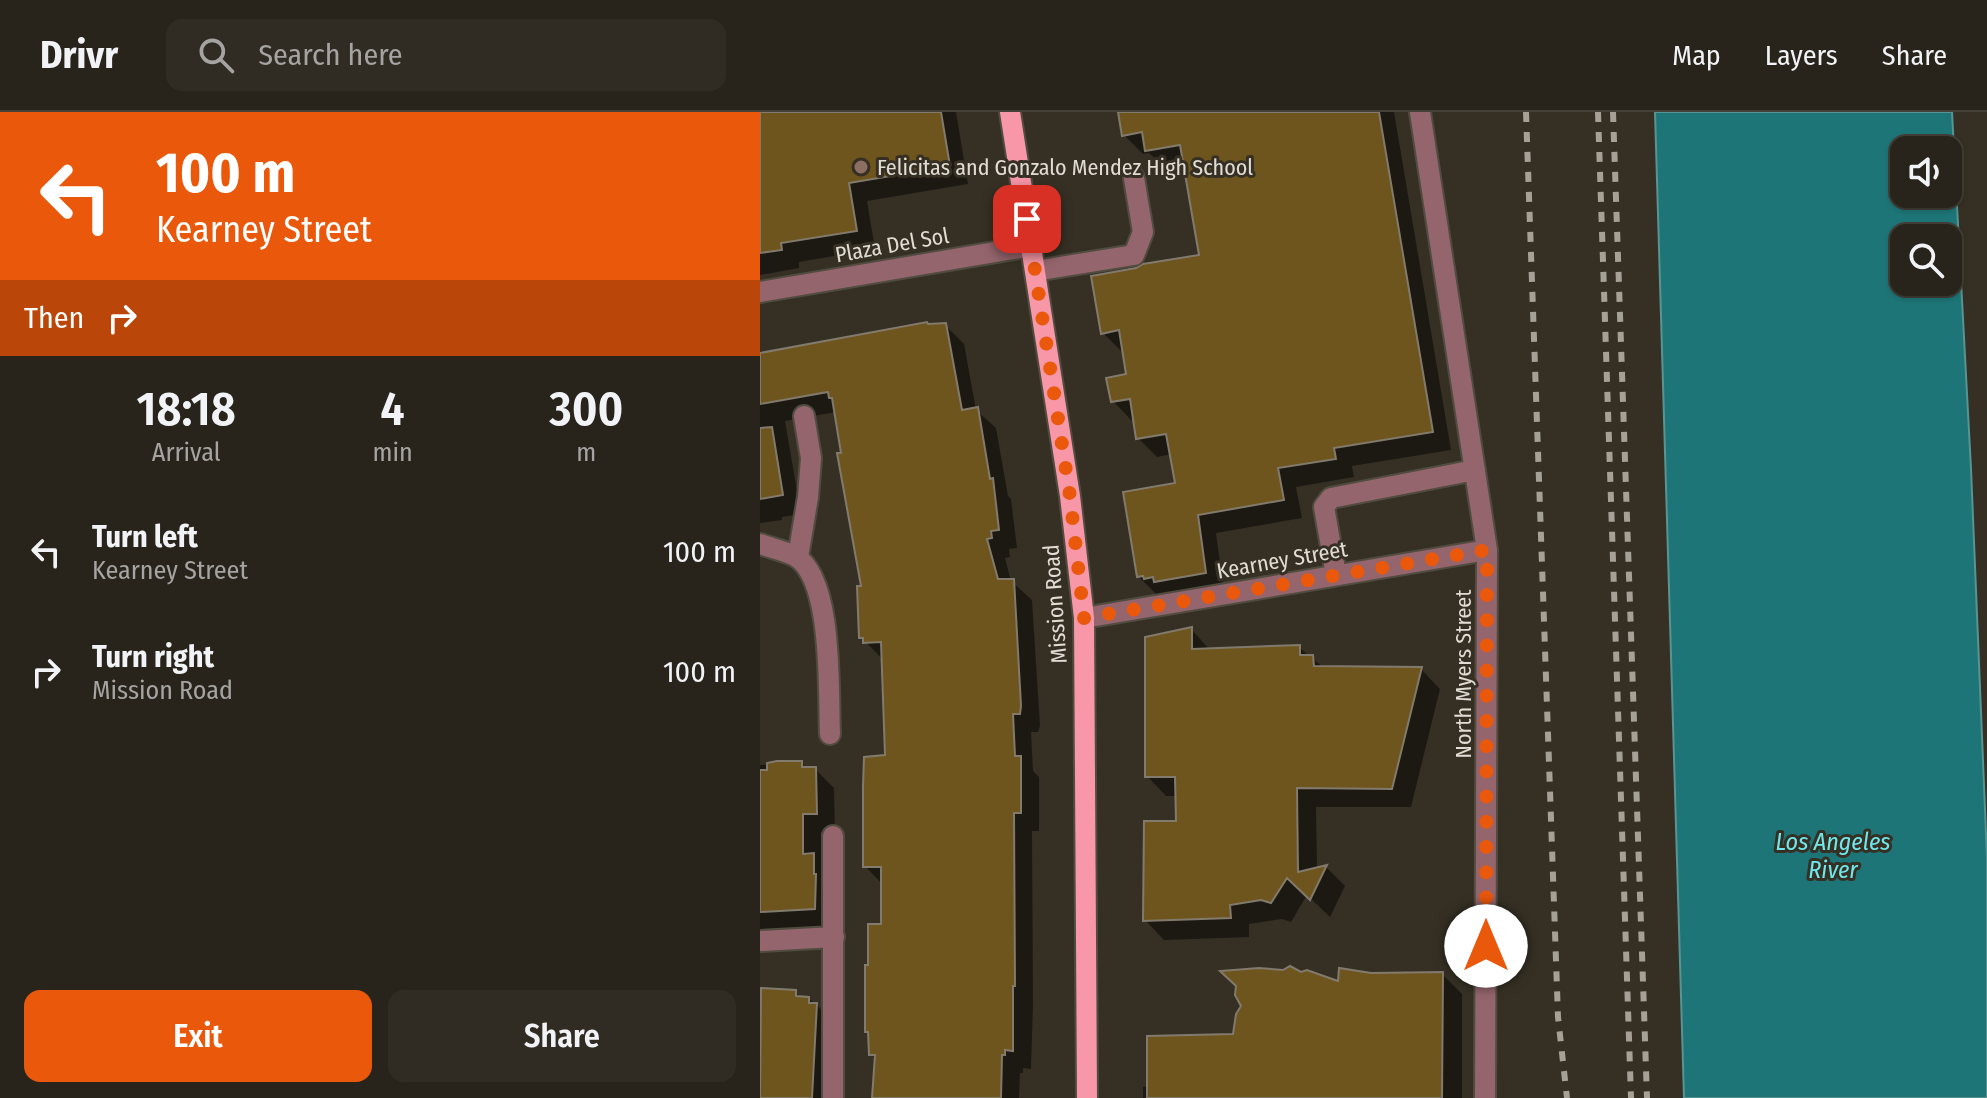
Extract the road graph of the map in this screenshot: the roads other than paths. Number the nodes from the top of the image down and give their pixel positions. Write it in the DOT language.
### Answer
graph roads {
  1 [pos="1010,112"];
  2 [pos="1420,112"];
  3 [pos="1134,178"];
  4 [pos="1031,246"];
  5 [pos="1035,271"];
  6 [pos="760,292"];
  7 [pos="804,416"];
  8 [pos="1475,470"];
  9 [pos="760,544"];
  10 [pos="1487,550"];
  11 [pos="798,557"];
  12 [pos="1336,575"];
  13 [pos="1084,618"];
  14 [pos="830,734"];
  15 [pos="833,836"];
  16 [pos="834,937"];
  17 [pos="760,941"];
  18 [pos="833,1098"];
  19 [pos="1087,1098"];
  20 [pos="1485,1098"];
  1 -- 4 [label="main road, Mission Road"];
  2 -- 8 [label="street, North Myers Street"];
  3 -- 5 [label="street"];
  4 -- 5 [label="main road, Mission Road"];
  4 -- 6 [label="street, Plaza Del Sol"];
  5 -- 13 [label="main road, Mission Road"];
  7 -- 11 [label="street"];
  8 -- 10 [label="street, North Myers Street"];
  8 -- 12 [label="street"];
  9 -- 11 [label="street"];
  10 -- 12 [label="street, Kearney Street"];
  10 -- 20 [label="street, North Myers Street"];
  11 -- 14 [label="street"];
  12 -- 13 [label="street, Kearney Street"];
  13 -- 19 [label="main road, Mission Road"];
  15 -- 16 [label="street"];
  16 -- 17 [label="street"];
  16 -- 18 [label="street"];
}
